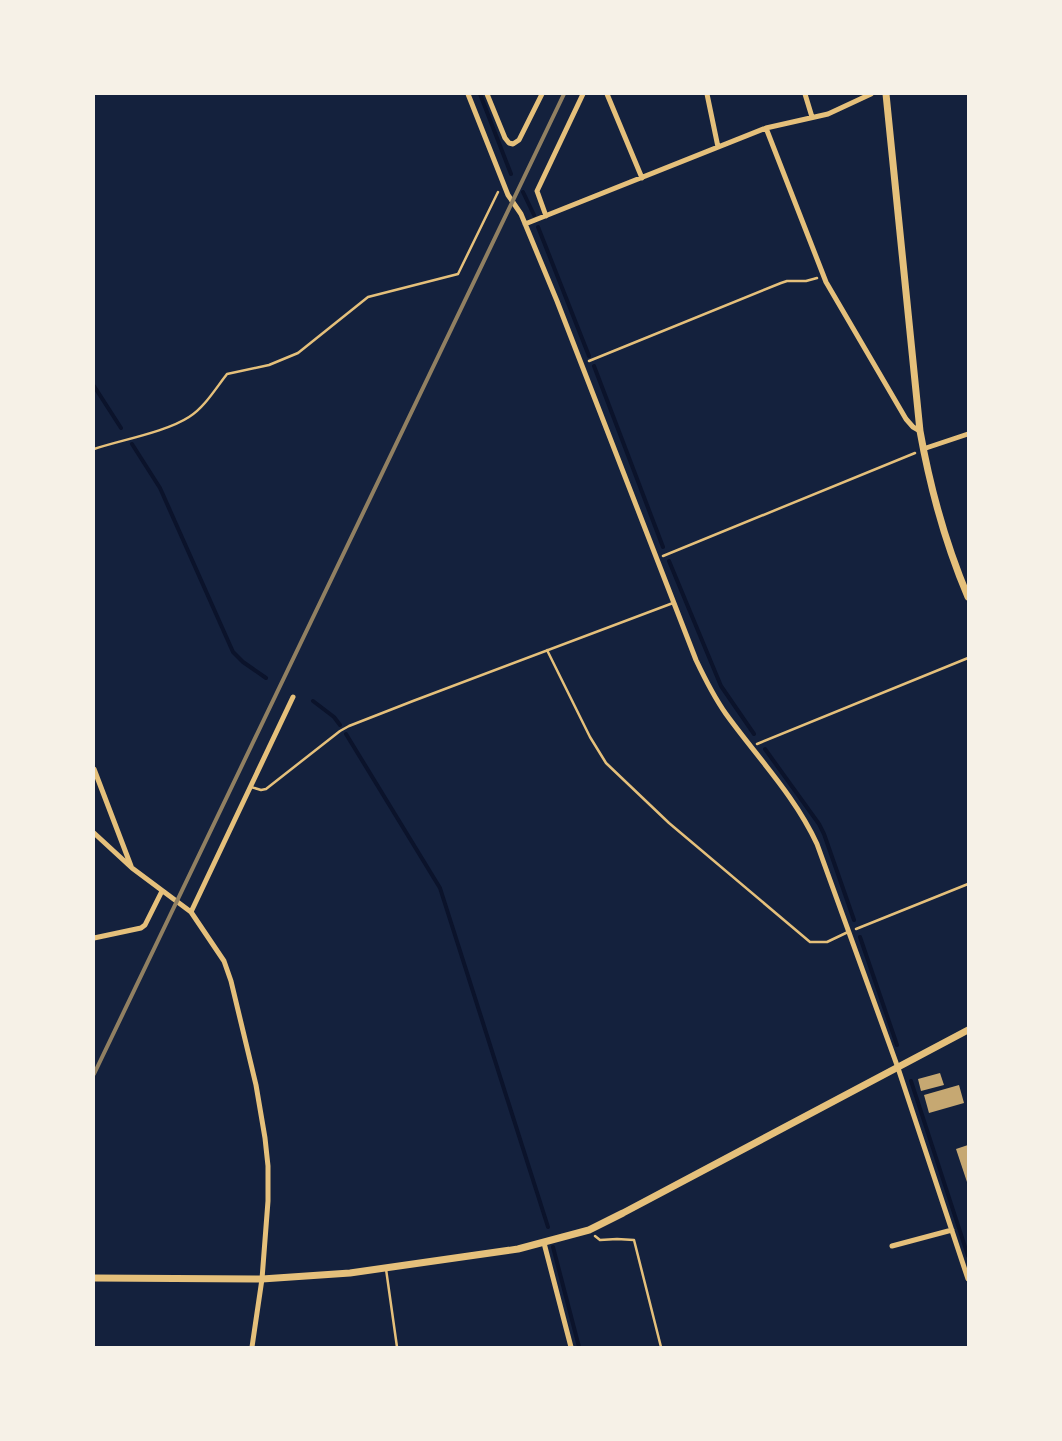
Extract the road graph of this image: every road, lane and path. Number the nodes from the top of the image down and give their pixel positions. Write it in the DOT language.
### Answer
graph roads {
  1 [pos="468,94"];
  2 [pos="487,94"];
  3 [pos="542,94"];
  4 [pos="584,94"];
  5 [pos="607,94"];
  6 [pos="707,94"];
  7 [pos="805,94"];
  8 [pos="871,94"];
  9 [pos="886,94"];
  10 [pos="812,117"];
  11 [pos="766,128"];
  12 [pos="718,147"];
  13 [pos="642,178"];
  14 [pos="503,182"];
  15 [pos="546,216"];
  16 [pos="525,224"];
  17 [pos="823,275"];
  18 [pos="582,364"];
  19 [pos="920,431"];
  20 [pos="968,434"];
  21 [pos="94,449"];
  22 [pos="923,449"];
  23 [pos="657,559"];
  24 [pos="968,595"];
  25 [pos="674,603"];
  26 [pos="547,650"];
  27 [pos="968,658"];
  28 [pos="293,697"];
  29 [pos="752,747"];
  30 [pos="94,769"];
  31 [pos="251,787"];
  32 [pos="94,833"];
  33 [pos="132,868"];
  34 [pos="968,884"];
  35 [pos="162,891"];
  36 [pos="191,912"];
  37 [pos="848,932"];
  38 [pos="94,938"];
  39 [pos="968,1030"];
  40 [pos="898,1068"];
  41 [pos="589,1230"];
  42 [pos="952,1230"];
  43 [pos="544,1243"];
  44 [pos="892,1246"];
  45 [pos="386,1267"];
  46 [pos="94,1278"];
  47 [pos="262,1279"];
  48 [pos="968,1280"];
  49 [pos="252,1347"];
  50 [pos="397,1347"];
  51 [pos="571,1347"];
  52 [pos="661,1347"];
  1 -- 14 [label="street"];
  2 -- 3 [label="street"];
  4 -- 15 [label="street"];
  5 -- 13 [label="street"];
  6 -- 12 [label="street"];
  7 -- 10 [label="street"];
  8 -- 10 [label="street"];
  9 -- 19 [label="main road"];
  10 -- 11 [label="street"];
  11 -- 12 [label="street"];
  11 -- 17 [label="street"];
  12 -- 13 [label="street"];
  13 -- 15 [label="street"];
  14 -- 16 [label="street"];
  14 -- 21 [label="path"];
  15 -- 16 [label="street"];
  16 -- 18 [label="street"];
  17 -- 18 [label="path"];
  17 -- 19 [label="street"];
  18 -- 23 [label="street"];
  19 -- 22 [label="main road"];
  20 -- 22 [label="street"];
  22 -- 23 [label="path"];
  22 -- 24 [label="main road"];
  23 -- 25 [label="street"];
  25 -- 26 [label="lane"];
  25 -- 29 [label="street"];
  26 -- 31 [label="lane"];
  26 -- 37 [label="lane"];
  27 -- 29 [label="path"];
  28 -- 31 [label="street"];
  29 -- 37 [label="street"];
  30 -- 33 [label="street"];
  31 -- 36 [label="street"];
  32 -- 33 [label="street"];
  33 -- 35 [label="street"];
  34 -- 37 [label="path"];
  35 -- 36 [label="street"];
  35 -- 38 [label="street"];
  36 -- 47 [label="street"];
  37 -- 40 [label="street"];
  39 -- 40 [label="main road"];
  40 -- 41 [label="main road"];
  40 -- 42 [label="street"];
  41 -- 43 [label="main road"];
  41 -- 52 [label="path"];
  42 -- 44 [label="street"];
  42 -- 48 [label="street"];
  43 -- 45 [label="main road"];
  43 -- 51 [label="street"];
  45 -- 47 [label="main road"];
  45 -- 50 [label="lane"];
  46 -- 47 [label="main road"];
  47 -- 49 [label="street"];
}
